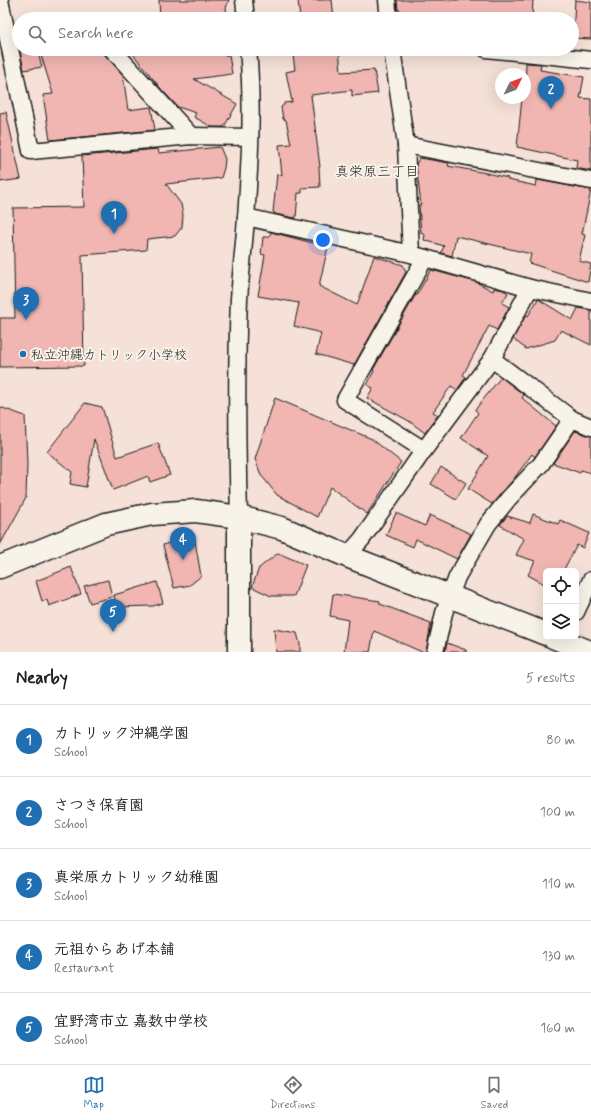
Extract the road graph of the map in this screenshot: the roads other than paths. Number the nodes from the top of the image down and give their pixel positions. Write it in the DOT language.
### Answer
graph roads {
  1 [pos="0,0"];
  2 [pos="244,0"];
  3 [pos="388,0"];
  4 [pos="245,12"];
  5 [pos="389,12"];
  6 [pos="12,31"];
  7 [pos="17,56"];
  8 [pos="118,56"];
  9 [pos="248,56"];
  10 [pos="393,56"];
  11 [pos="553,56"];
  12 [pos="591,60"];
  13 [pos="191,136"];
  14 [pos="250,137"];
  15 [pos="406,145"];
  16 [pos="591,181"];
  17 [pos="246,217"];
  18 [pos="418,256"];
  19 [pos="530,288"];
  20 [pos="591,301"];
  21 [pos="492,360"];
  22 [pos="572,419"];
  23 [pos="591,427"];
  24 [pos="424,450"];
  25 [pos="238,517"];
  26 [pos="347,556"];
  27 [pos="0,567"];
  28 [pos="591,580"];
  29 [pos="450,596"];
  30 [pos="579,606"];
  31 [pos="543,634"];
  32 [pos="557,640"];
  33 [pos="239,652"];
  34 [pos="435,652"];
  35 [pos="590,652"];
  1 -- 6 [label="street"];
  2 -- 4 [label="street"];
  3 -- 5 [label="street"];
  7 -- 13 [label="street"];
  8 -- 13 [label="street"];
  9 -- 14 [label="street"];
  10 -- 15 [label="street"];
  11 -- 12 [label="street"];
  13 -- 14 [label="street"];
  14 -- 17 [label="street"];
  15 -- 16 [label="street"];
  15 -- 18 [label="street"];
  17 -- 18 [label="street"];
  17 -- 25 [label="street"];
  18 -- 19 [label="street"];
  18 -- 24 [label="street"];
  19 -- 20 [label="street"];
  19 -- 21 [label="street"];
  21 -- 22 [label="street"];
  21 -- 24 [label="street"];
  22 -- 23 [label="street"];
  22 -- 29 [label="street"];
  24 -- 26 [label="street"];
  25 -- 26 [label="street"];
  25 -- 27 [label="street"];
  25 -- 33 [label="street"];
  26 -- 29 [label="street"];
  28 -- 30 [label="street"];
  29 -- 31 [label="street"];
  29 -- 34 [label="street"];
  32 -- 35 [label="street"];
}
